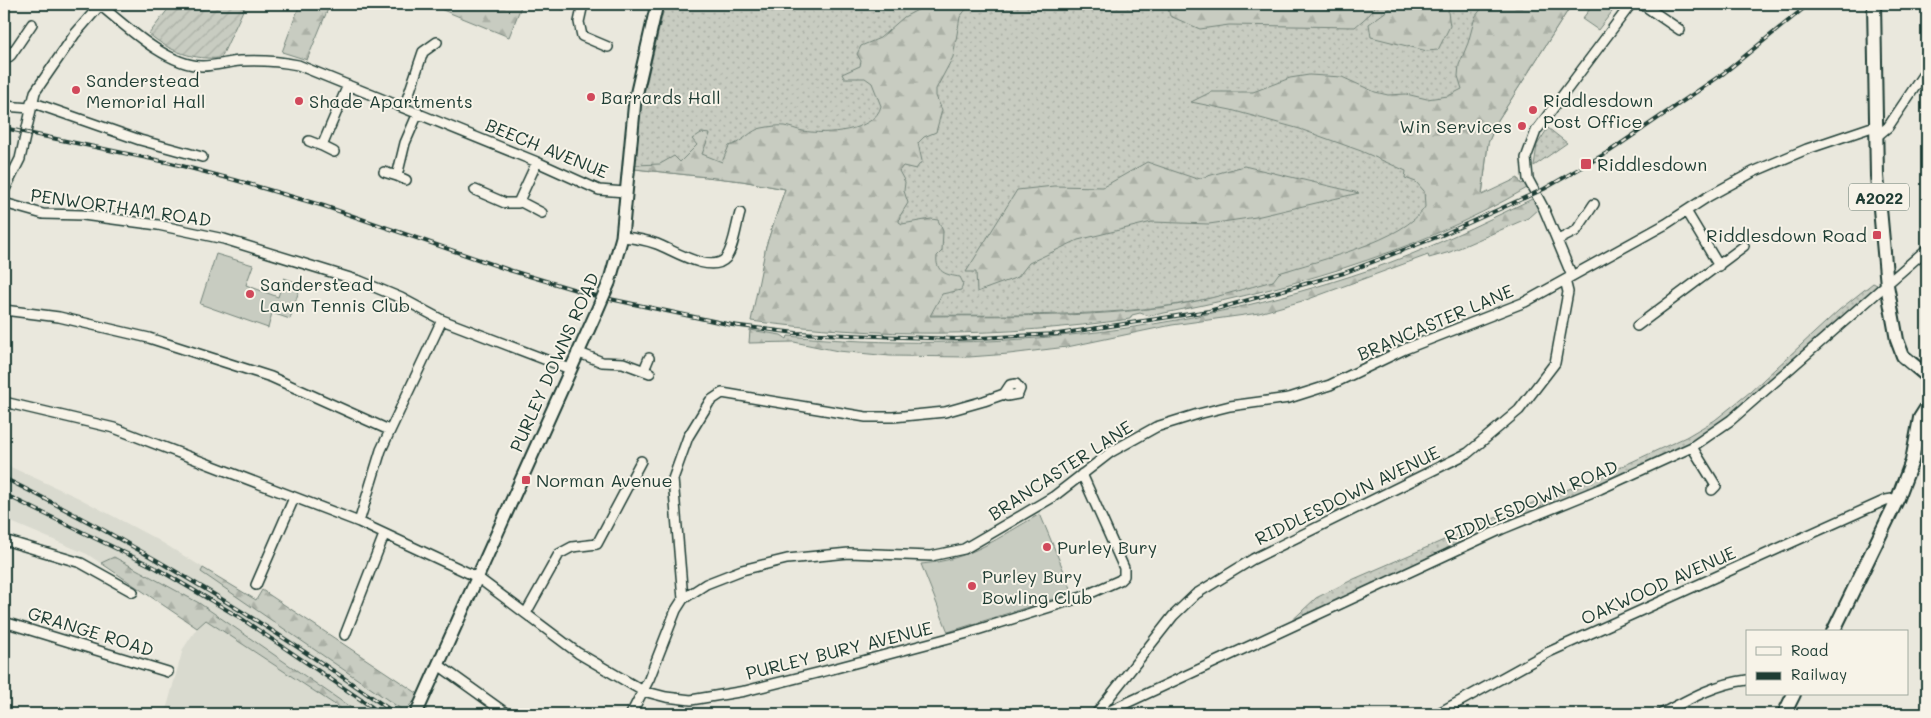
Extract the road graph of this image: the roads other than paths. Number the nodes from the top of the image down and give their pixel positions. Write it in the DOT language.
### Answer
graph roads {
  1 [pos="100,4"];
  2 [pos="564,4"];
  3 [pos="572,4"];
  4 [pos="583,4"];
  5 [pos="657,4"];
  6 [pos="1631,4"];
  7 [pos="1642,4"];
  8 [pos="1874,4"];
  9 [pos="27,27"];
  10 [pos="1680,30"];
  11 [pos="438,42"];
  12 [pos="608,47"];
  13 [pos="4,61"];
  14 [pos="1927,69"];
  15 [pos="348,85"];
  16 [pos="31,105"];
  17 [pos="4,106"];
  18 [pos="404,108"];
  19 [pos="418,114"];
  20 [pos="1876,132"];
  21 [pos="309,141"];
  22 [pos="322,146"];
  23 [pos="334,152"];
  24 [pos="202,157"];
  25 [pos="537,162"];
  26 [pos="384,172"];
  27 [pos="397,176"];
  28 [pos="406,180"];
  29 [pos="475,190"];
  30 [pos="4,191"];
  31 [pos="625,192"];
  32 [pos="521,202"];
  33 [pos="4,203"];
  34 [pos="1594,204"];
  35 [pos="1686,211"];
  36 [pos="542,213"];
  37 [pos="728,217"];
  38 [pos="622,237"];
  39 [pos="1558,240"];
  40 [pos="1744,246"];
  41 [pos="1927,249"];
  42 [pos="1719,266"];
  43 [pos="1569,278"];
  44 [pos="1887,285"];
  45 [pos="4,310"];
  46 [pos="442,320"];
  47 [pos="1637,326"];
  48 [pos="577,352"];
  49 [pos="649,358"];
  50 [pos="570,369"];
  51 [pos="1927,376"];
  52 [pos="1004,394"];
  53 [pos="4,402"];
  54 [pos="1927,407"];
  55 [pos="389,430"];
  56 [pos="1922,436"];
  57 [pos="1692,447"];
  58 [pos="641,461"];
  59 [pos="1082,474"];
  60 [pos="1716,486"];
  61 [pos="294,498"];
  62 [pos="1898,498"];
  63 [pos="358,522"];
  64 [pos="384,535"];
  65 [pos="4,540"];
  66 [pos="477,577"];
  67 [pos="256,585"];
  68 [pos="132,592"];
  69 [pos="683,599"];
  70 [pos="526,613"];
  71 [pos="4,622"];
  72 [pos="1834,630"];
  73 [pos="346,635"];
  74 [pos="440,666"];
  75 [pos="168,672"];
  76 [pos="1746,680"];
  77 [pos="643,691"];
  78 [pos="1793,696"];
  79 [pos="416,714"];
  80 [pos="507,714"];
  81 [pos="631,714"];
  82 [pos="1096,714"];
  83 [pos="1103,714"];
  84 [pos="1438,714"];
  85 [pos="1661,714"];
  86 [pos="1784,714"];
  1 -- 15 [label="street, BEECH AVENUE"];
  1 -- 16 [label="street"];
  2 -- 3 [label="street"];
  4 -- 12 [label="street"];
  5 -- 31 [label="street, PURLEY DOWNS ROAD"];
  6 -- 39 [label="street, RIDDLESDOWN AVENUE"];
  7 -- 10 [label="street"];
  8 -- 20 [label="main road, A2022"];
  9 -- 13 [label="street"];
  11 -- 18 [label="street"];
  14 -- 20 [label="street"];
  15 -- 18 [label="street, BEECH AVENUE"];
  15 -- 22 [label="street"];
  16 -- 17 [label="street"];
  16 -- 24 [label="street"];
  16 -- 30 [label="street"];
  18 -- 19 [label="street, BEECH AVENUE"];
  19 -- 25 [label="street, BEECH AVENUE"];
  19 -- 27 [label="street"];
  20 -- 35 [label="street, BRANCASTER LANE"];
  20 -- 44 [label="main road, A2022"];
  21 -- 22 [label="street"];
  22 -- 23 [label="street"];
  25 -- 31 [label="street, BEECH AVENUE"];
  25 -- 32 [label="street"];
  26 -- 27 [label="street"];
  27 -- 28 [label="street"];
  29 -- 32 [label="street"];
  31 -- 38 [label="street, PURLEY DOWNS ROAD"];
  32 -- 36 [label="street"];
  33 -- 46 [label="street, PENWORTHAM ROAD"];
  34 -- 39 [label="street"];
  35 -- 42 [label="street"];
  35 -- 43 [label="street, BRANCASTER LANE"];
  37 -- 38 [label="street"];
  38 -- 48 [label="street, PURLEY DOWNS ROAD, bridge"];
  39 -- 43 [label="street, RIDDLESDOWN AVENUE"];
  40 -- 42 [label="street"];
  41 -- 44 [label="street, RIDDLESDOWN ROAD"];
  42 -- 47 [label="street"];
  43 -- 59 [label="street, BRANCASTER LANE"];
  43 -- 82 [label="street, RIDDLESDOWN AVENUE"];
  44 -- 51 [label="main road, A2022"];
  44 -- 57 [label="street, RIDDLESDOWN ROAD"];
  45 -- 55 [label="street"];
  46 -- 50 [label="street, PENWORTHAM ROAD"];
  46 -- 55 [label="street"];
  48 -- 49 [label="street"];
  48 -- 50 [label="street, PURLEY DOWNS ROAD"];
  50 -- 66 [label="street, PURLEY DOWNS ROAD"];
  52 -- 69 [label="street"];
  53 -- 61 [label="street"];
  54 -- 56 [label="main road"];
  55 -- 63 [label="street"];
  56 -- 62 [label="main road"];
  57 -- 60 [label="street"];
  57 -- 83 [label="street, RIDDLESDOWN ROAD"];
  58 -- 70 [label="street"];
  59 -- 69 [label="street, BRANCASTER LANE"];
  59 -- 77 [label="street, PURLEY BURY AVENUE"];
  61 -- 63 [label="street"];
  61 -- 67 [label="street"];
  62 -- 72 [label="main road"];
  62 -- 84 [label="street, OAKWOOD AVENUE"];
  63 -- 64 [label="street"];
  64 -- 66 [label="street"];
  64 -- 73 [label="street"];
  65 -- 68 [label="street"];
  66 -- 70 [label="street, PURLEY BURY AVENUE"];
  66 -- 74 [label="street, PURLEY DOWNS ROAD"];
  69 -- 77 [label="street"];
  70 -- 77 [label="street, PURLEY BURY AVENUE"];
  71 -- 75 [label="street, GRANGE ROAD"];
  74 -- 79 [label="street, PURLEY DOWNS ROAD"];
  74 -- 80 [label="street"];
  76 -- 85 [label="street"];
  77 -- 81 [label="street"];
  78 -- 86 [label="main road"];
}
